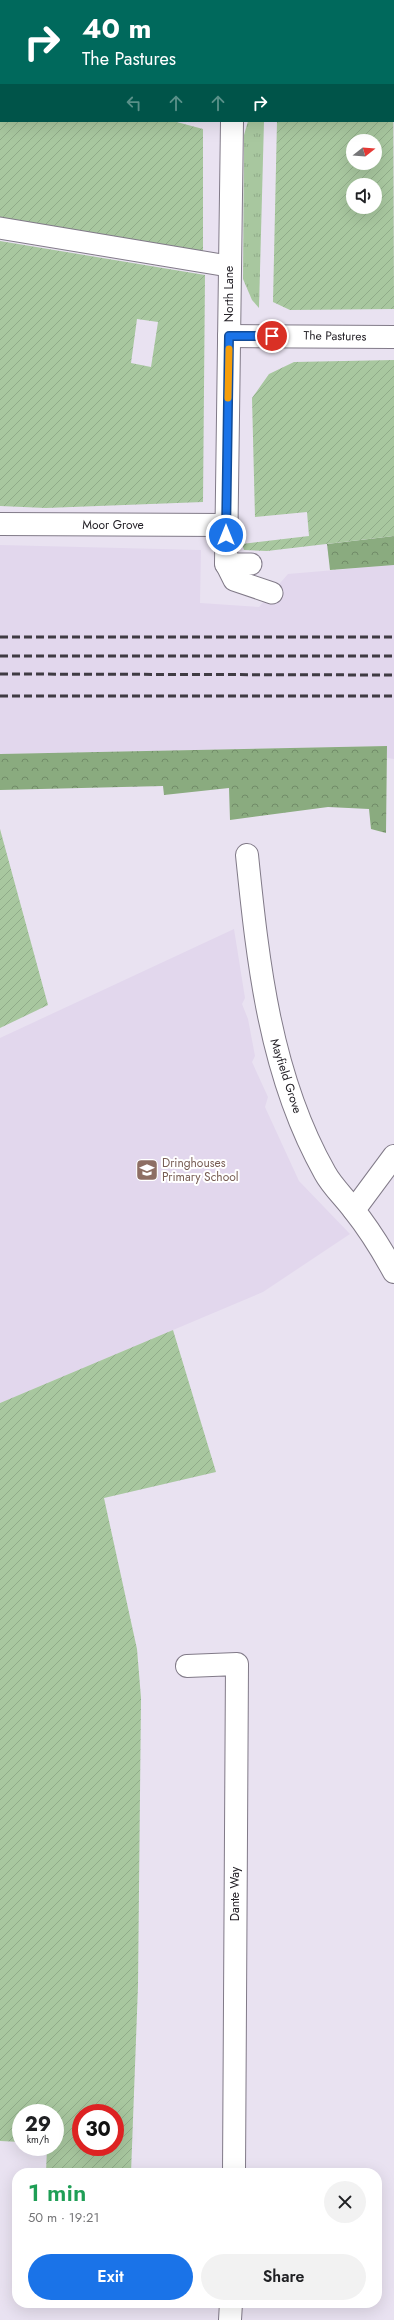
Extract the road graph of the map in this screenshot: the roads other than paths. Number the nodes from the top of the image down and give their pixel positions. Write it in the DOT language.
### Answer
graph roads {
  1 [pos="232,122"];
  2 [pos="0,228"];
  3 [pos="228,266"];
  4 [pos="229,336"];
  5 [pos="394,337"];
  6 [pos="0,524"];
  7 [pos="226,525"];
  8 [pos="226,564"];
  9 [pos="252,564"];
  10 [pos="272,593"];
  11 [pos="247,855"];
  12 [pos="394,1156"];
  13 [pos="354,1210"];
  14 [pos="394,1272"];
  15 [pos="187,1666"];
  16 [pos="234,2168"];
  17 [pos="231,2308"];
  18 [pos="230,2320"];
  1 -- 3 [label="street, North Lane"];
  2 -- 3 [label="lane"];
  3 -- 4 [label="street, North Lane"];
  4 -- 5 [label="street, The Pastures"];
  4 -- 7 [label="street, North Lane"];
  6 -- 7 [label="street, Moor Grove"];
  7 -- 8 [label="street, North Lane"];
  8 -- 9 [label="lane"];
  8 -- 10 [label="lane"];
  11 -- 13 [label="street, Mayfield Grove"];
  12 -- 13 [label="street"];
  13 -- 14 [label="street, Mayfield Grove"];
  15 -- 16 [label="street, Dante Way"];
  17 -- 18 [label="street"];
}
